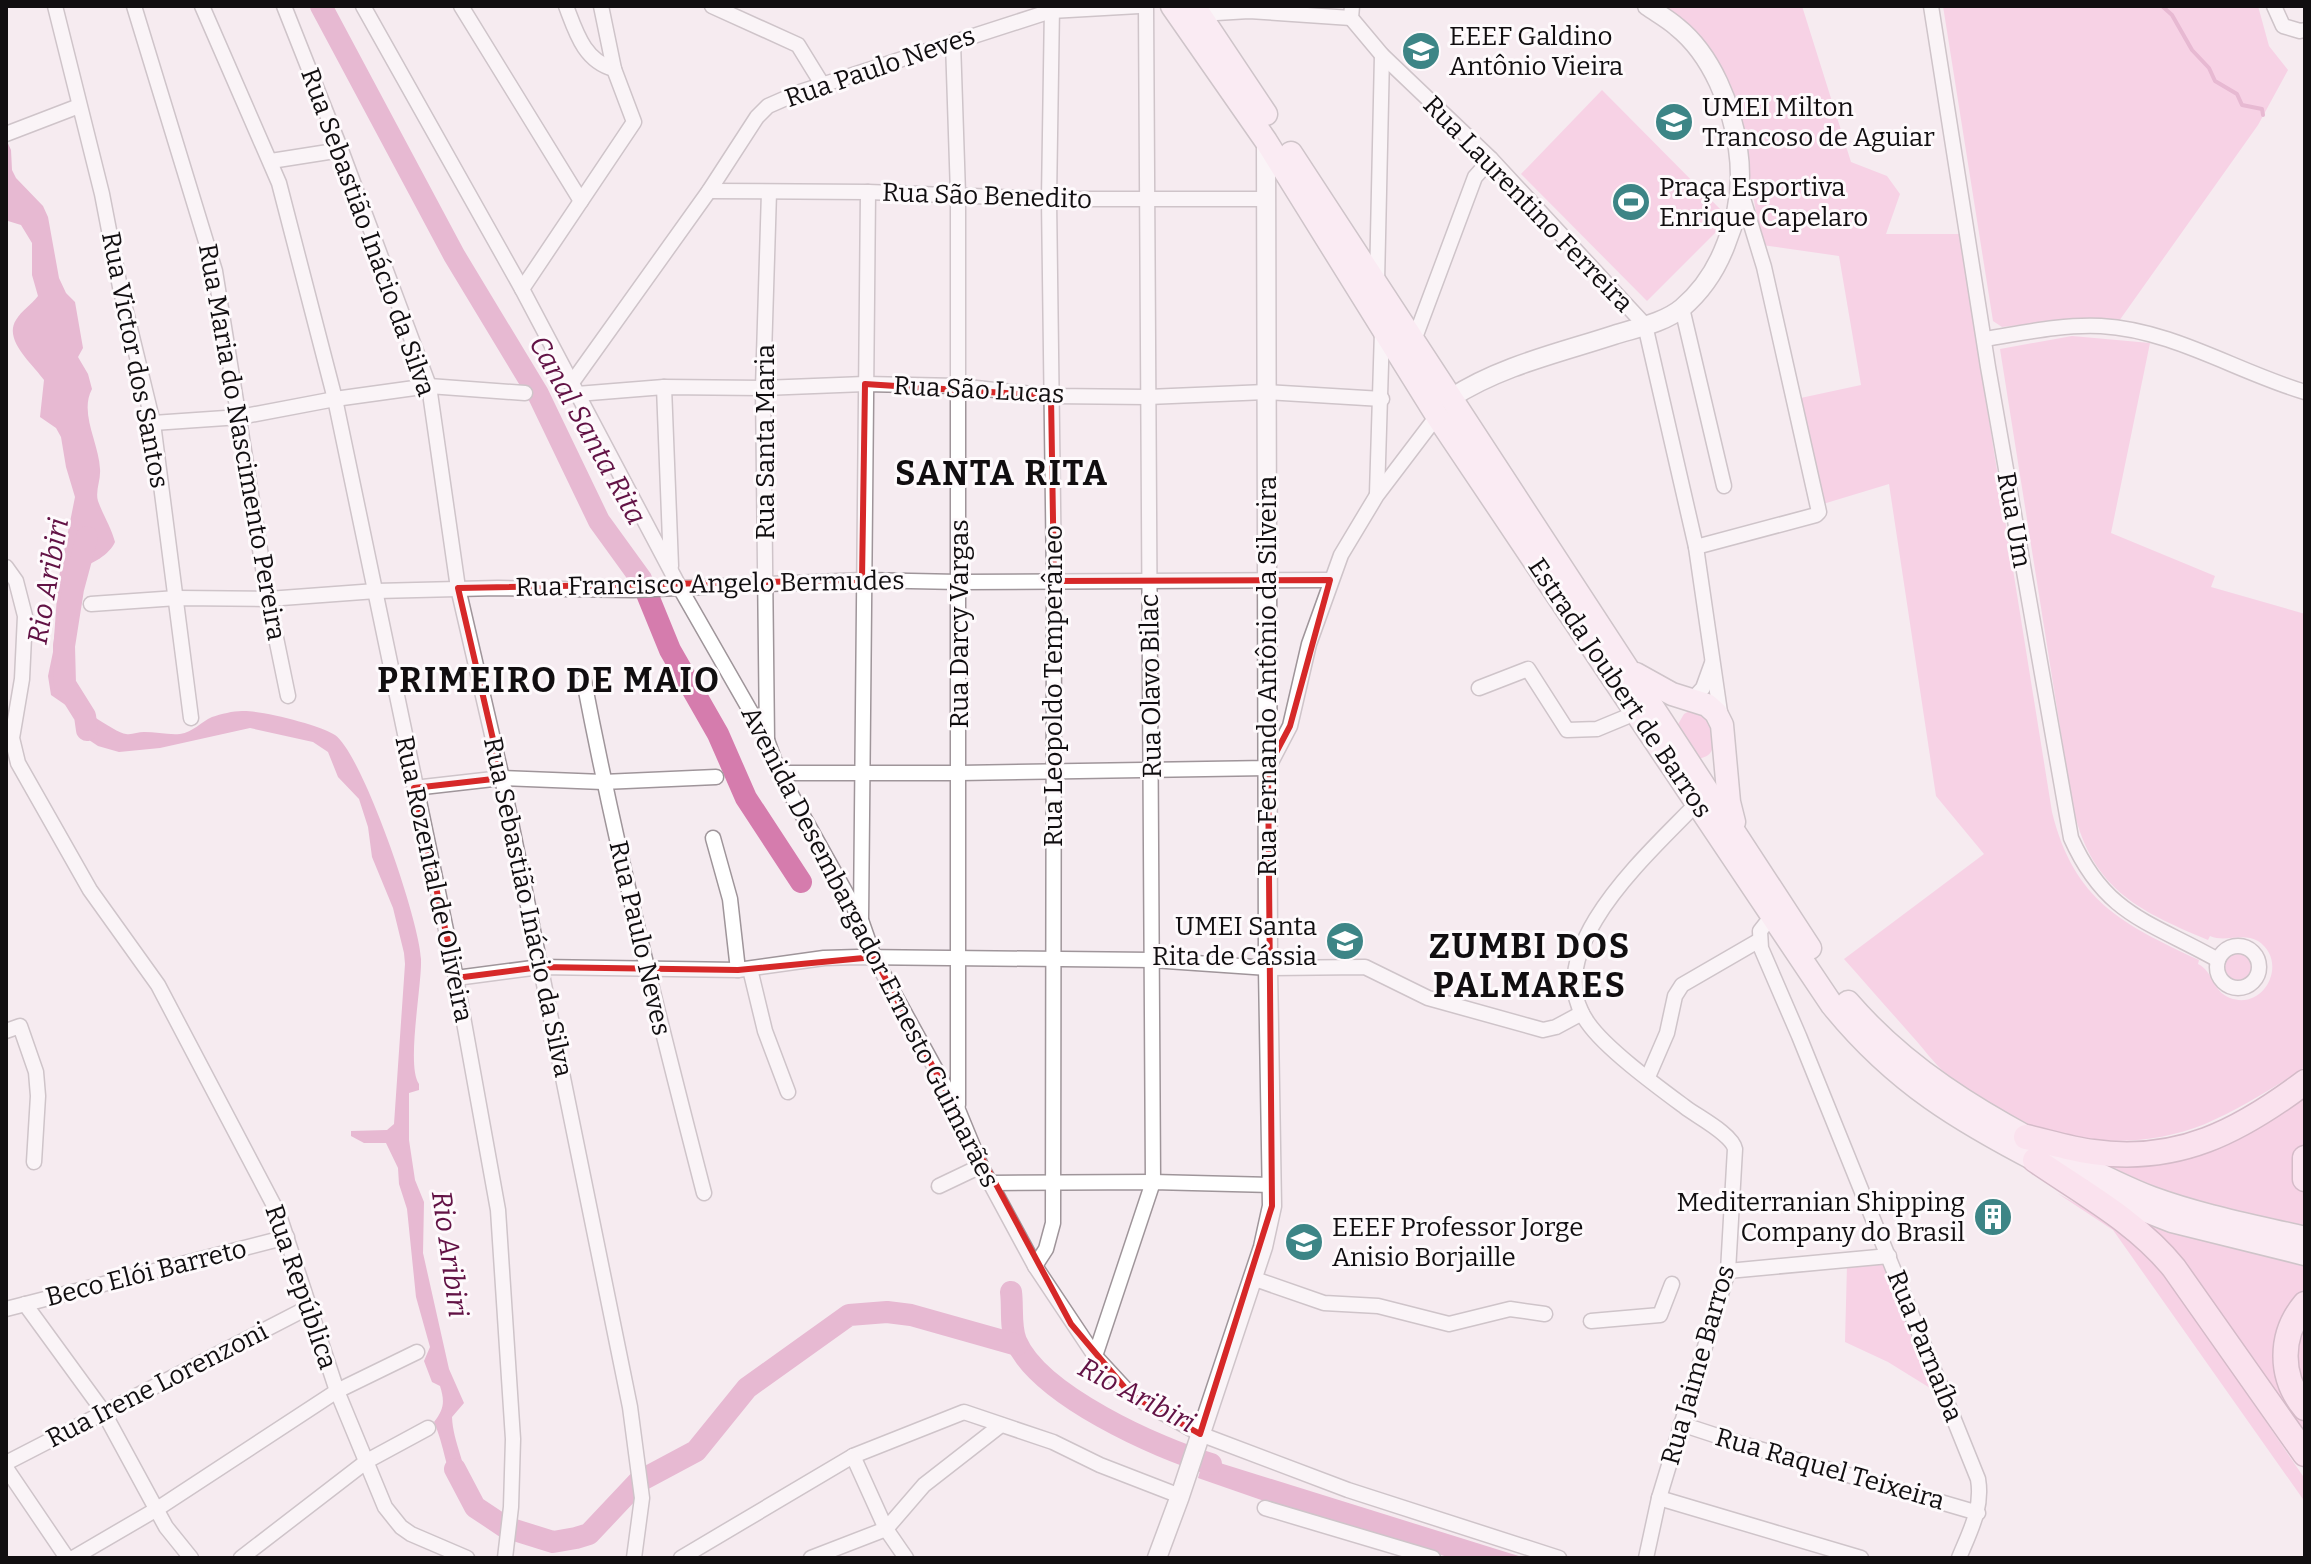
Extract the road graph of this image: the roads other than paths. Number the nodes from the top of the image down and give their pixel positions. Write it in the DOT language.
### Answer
graph roads {
  1 [pos="134,6"];
  2 [pos="202,6"];
  3 [pos="284,6"];
  4 [pos="363,6"];
  5 [pos="461,6"];
  6 [pos="566,6"];
  7 [pos="601,6"];
  8 [pos="712,6"];
  9 [pos="1139,6"];
  10 [pos="1146,6"];
  11 [pos="1172,6"];
  12 [pos="1647,6"];
  13 [pos="1931,6"];
  14 [pos="2274,6"];
  15 [pos="57,7"];
  16 [pos="1052,8"];
  17 [pos="1197,10"];
  18 [pos="1352,12"];
  19 [pos="2305,30"];
  20 [pos="953,42"];
  21 [pos="1382,55"];
  22 [pos="614,69"];
  23 [pos="822,84"];
  24 [pos="79,106"];
  25 [pos="13,131"];
  26 [pos="1266,141"];
  27 [pos="341,150"];
  28 [pos="1491,159"];
  29 [pos="271,161"];
  30 [pos="1297,175"];
  31 [pos="1740,187"];
  32 [pos="709,191"];
  33 [pos="769,192"];
  34 [pos="868,192"];
  35 [pos="958,194"];
  36 [pos="1049,199"];
  37 [pos="1147,199"];
  38 [pos="1265,199"];
  39 [pos="581,201"];
  40 [pos="1377,286"];
  41 [pos="522,289"];
  42 [pos="1682,308"];
  43 [pos="1645,325"];
  44 [pos="1382,328"];
  45 [pos="1985,339"];
  46 [pos="1413,343"];
  47 [pos="865,384"];
  48 [pos="429,386"];
  49 [pos="958,386"];
  50 [pos="664,387"];
  51 [pos="763,388"];
  52 [pos="574,389"];
  53 [pos="1266,392"];
  54 [pos="2305,392"];
  55 [pos="525,393"];
  56 [pos="1051,396"];
  57 [pos="1148,397"];
  58 [pos="335,399"];
  59 [pos="1382,399"];
  60 [pos="1444,407"];
  61 [pos="240,417"];
  62 [pos="153,423"];
  63 [pos="1724,486"];
  64 [pos="1377,495"];
  65 [pos="1696,547"];
  66 [pos="6,567"];
  67 [pos="671,571"];
  68 [pos="862,580"];
  69 [pos="1149,580"];
  70 [pos="1330,580"];
  71 [pos="1054,581"];
  72 [pos="959,582"];
  73 [pos="1268,582"];
  74 [pos="766,584"];
  75 [pos="458,588"];
  76 [pos="680,588"];
  77 [pos="376,591"];
  78 [pos="177,598"];
  79 [pos="268,599"];
  80 [pos="91,604"];
  81 [pos="1712,659"];
  82 [pos="1626,666"];
  83 [pos="584,681"];
  84 [pos="1479,688"];
  85 [pos="288,696"];
  86 [pos="1691,701"];
  87 [pos="1638,712"];
  88 [pos="191,718"];
  89 [pos="1722,725"];
  90 [pos="1668,729"];
  91 [pos="767,740"];
  92 [pos="1665,754"];
  93 [pos="1268,768"];
  94 [pos="1053,770"];
  95 [pos="1152,770"];
  96 [pos="779,773"];
  97 [pos="864,773"];
  98 [pos="959,773"];
  99 [pos="716,777"];
  100 [pos="502,778"];
  101 [pos="603,782"];
  102 [pos="414,788"];
  103 [pos="1696,804"];
  104 [pos="713,838"];
  105 [pos="1743,844"];
  106 [pos="1771,917"];
  107 [pos="861,920"];
  108 [pos="1758,941"];
  109 [pos="874,957"];
  110 [pos="1054,958"];
  111 [pos="960,959"];
  112 [pos="1152,960"];
  113 [pos="2218,960"];
  114 [pos="540,967"];
  115 [pos="1268,968"];
  116 [pos="646,969"];
  117 [pos="744,969"];
  118 [pos="456,978"];
  119 [pos="1582,1013"];
  120 [pos="13,1029"];
  121 [pos="1648,1077"];
  122 [pos="2305,1082"];
  123 [pos="788,1092"];
  124 [pos="958,1110"];
  125 [pos="2026,1137"];
  126 [pos="2305,1158"];
  127 [pos="2035,1160"];
  128 [pos="34,1162"];
  129 [pos="981,1166"];
  130 [pos="2305,1179"];
  131 [pos="1153,1182"];
  132 [pos="991,1183"];
  133 [pos="1053,1183"];
  134 [pos="1272,1185"];
  135 [pos="939,1186"];
  136 [pos="704,1193"];
  137 [pos="2199,1220"];
  138 [pos="287,1237"];
  139 [pos="2305,1238"];
  140 [pos="2305,1254"];
  141 [pos="1889,1256"];
  142 [pos="1035,1266"];
  143 [pos="1728,1271"];
  144 [pos="1252,1278"];
  145 [pos="1672,1284"];
  146 [pos="25,1304"];
  147 [pos="2305,1304"];
  148 [pos="309,1307"];
  149 [pos="6,1309"];
  150 [pos="1545,1314"];
  151 [pos="1591,1321"];
  152 [pos="417,1352"];
  153 [pos="1095,1356"];
  154 [pos="337,1391"];
  155 [pos="2305,1408"];
  156 [pos="103,1411"];
  157 [pos="1681,1424"];
  158 [pos="1001,1425"];
  159 [pos="428,1428"];
  160 [pos="1198,1442"];
  161 [pos="2305,1454"];
  162 [pos="853,1456"];
  163 [pos="367,1461"];
  164 [pos="6,1465"];
  165 [pos="1180,1496"];
  166 [pos="1659,1498"];
  167 [pos="1265,1508"];
  168 [pos="157,1509"];
  169 [pos="1978,1513"];
  170 [pos="886,1529"];
  171 [pos="67,1558"];
  172 [pos="73,1558"];
  173 [pos="191,1558"];
  174 [pos="241,1558"];
  175 [pos="467,1558"];
  176 [pos="505,1558"];
  177 [pos="634,1558"];
  178 [pos="681,1558"];
  179 [pos="811,1558"];
  180 [pos="906,1558"];
  181 [pos="1157,1558"];
  182 [pos="1433,1558"];
  183 [pos="1559,1558"];
  184 [pos="1646,1558"];
  185 [pos="1861,1558"];
  186 [pos="1959,1558"];
  1 -- 61 [label="street, Rua Maria do Nascimento Pereira"];
  2 -- 29 [label="street, Rua Rozental de Oliveira"];
  3 -- 27 [label="street, Rua Sebastião Inácio da Silva"];
  4 -- 41 [label="street, Avenida Desembargador Ernesto Guimarães"];
  5 -- 39 [label="street"];
  6 -- 22 [label="street"];
  7 -- 22 [label="street"];
  8 -- 23 [label="street"];
  9 -- 16 [label="street, Rua Paulo Neves"];
  10 -- 37 [label="street, Rua Olavo Bilac"];
  11 -- 26 [label="main road, Estrada Joubert de Barros"];
  12 -- 31 [label="street"];
  13 -- 45 [label="street, Rua Um"];
  14 -- 19 [label="street"];
  15 -- 24 [label="street, Rua Victor dos Santos"];
  16 -- 20 [label="street, Rua Paulo Neves"];
  16 -- 36 [label="street, Rua Leopoldo Temperâneo"];
  17 -- 18 [label="street"];
  17 -- 30 [label="main road, Estrada Joubert de Barros"];
  18 -- 21 [label="street, Rua Laurentino Ferreira"];
  20 -- 23 [label="street, Rua Paulo Neves"];
  20 -- 35 [label="street, Rua Darcy Vargas"];
  21 -- 28 [label="street, Rua Laurentino Ferreira"];
  21 -- 40 [label="street"];
  22 -- 39 [label="street"];
  23 -- 32 [label="street, Rua Paulo Neves"];
  24 -- 25 [label="street"];
  24 -- 62 [label="street, Rua Victor dos Santos"];
  26 -- 30 [label="main road, Estrada Joubert de Barros"];
  26 -- 38 [label="street, Rua Fernando Antônio da Silveira"];
  27 -- 29 [label="street"];
  27 -- 48 [label="street, Rua Sebastião Inácio da Silva"];
  28 -- 43 [label="street, Rua Laurentino Ferreira"];
  28 -- 46 [label="street"];
  29 -- 58 [label="street, Rua Rozental de Oliveira"];
  30 -- 38 [label="street"];
  30 -- 40 [label="main road, Estrada Joubert de Barros"];
  30 -- 44 [label="main road, Estrada Joubert de Barros"];
  31 -- 42 [label="street"];
  31 -- 65 [label="street"];
  32 -- 33 [label="street, Rua São Benedito"];
  32 -- 52 [label="street, Rua Paulo Neves"];
  33 -- 34 [label="street, Rua São Benedito"];
  33 -- 51 [label="street, Rua Santa Maria"];
  34 -- 35 [label="street, Rua São Benedito"];
  34 -- 47 [label="street"];
  35 -- 36 [label="street, Rua São Benedito"];
  35 -- 49 [label="street, Rua Darcy Vargas"];
  36 -- 37 [label="street, Rua São Benedito"];
  36 -- 56 [label="street, Rua Leopoldo Temperâneo"];
  37 -- 38 [label="street, Rua São Benedito"];
  37 -- 57 [label="street, Rua Olavo Bilac"];
  38 -- 53 [label="street, Rua Fernando Antônio da Silveira"];
  39 -- 41 [label="street"];
  40 -- 46 [label="main road, Estrada Joubert de Barros"];
  41 -- 52 [label="street, Avenida Desembargador Ernesto Guimarães"];
  42 -- 43 [label="street"];
  42 -- 63 [label="street"];
  43 -- 60 [label="street"];
  43 -- 65 [label="street, Rua Laurentino Ferreira"];
  44 -- 59 [label="street"];
  44 -- 60 [label="main road, Estrada Joubert de Barros"];
  45 -- 54 [label="street"];
  45 -- 113 [label="street, Rua Um"];
  46 -- 60 [label="main road, Estrada Joubert de Barros"];
  47 -- 49 [label="street, Rua São Lucas"];
  47 -- 51 [label="street, Rua São Lucas"];
  47 -- 68 [label="street"];
  48 -- 55 [label="street"];
  48 -- 58 [label="street"];
  48 -- 75 [label="street, Rua Sebastião Inácio da Silva"];
  49 -- 56 [label="street, Rua São Lucas"];
  49 -- 72 [label="street, Rua Darcy Vargas"];
  50 -- 51 [label="street, Rua São Lucas"];
  50 -- 52 [label="street, Rua São Lucas"];
  50 -- 67 [label="street"];
  51 -- 74 [label="street, Rua Santa Maria"];
  52 -- 67 [label="street, Avenida Desembargador Ernesto Guimarães"];
  53 -- 57 [label="street, Rua São Lucas"];
  53 -- 59 [label="street, Rua São Lucas"];
  53 -- 73 [label="street, Rua Fernando Antônio da Silveira"];
  56 -- 57 [label="street, Rua São Lucas"];
  56 -- 71 [label="street, Rua Leopoldo Temperâneo"];
  57 -- 69 [label="street, Rua Olavo Bilac"];
  58 -- 61 [label="street"];
  58 -- 77 [label="street, Rua Rozental de Oliveira"];
  59 -- 64 [label="street"];
  60 -- 64 [label="street"];
  60 -- 82 [label="main road, Estrada Joubert de Barros"];
  60 -- 87 [label="main road, Estrada Joubert de Barros"];
  61 -- 62 [label="street"];
  61 -- 79 [label="street, Rua Maria do Nascimento Pereira"];
  62 -- 78 [label="street, Rua Victor dos Santos"];
  64 -- 70 [label="street"];
  65 -- 81 [label="street, Rua Laurentino Ferreira"];
  66 -- 138 [label="street, Rua República"];
  67 -- 76 [label="street, Avenida Desembargador Ernesto Guimarães"];
  68 -- 72 [label="street, Rua Francisco Angelo Bermudes"];
  68 -- 74 [label="street, Rua Francisco Angelo Bermudes"];
  68 -- 97 [label="street"];
  69 -- 71 [label="street, Rua Francisco Angelo Bermudes"];
  69 -- 73 [label="street, Rua Francisco Angelo Bermudes"];
  69 -- 95 [label="street, Rua Olavo Bilac"];
  70 -- 73 [label="street, Rua Francisco Angelo Bermudes"];
  70 -- 93 [label="street"];
  71 -- 72 [label="street, Rua Francisco Angelo Bermudes"];
  71 -- 94 [label="street, Rua Leopoldo Temperâneo"];
  72 -- 98 [label="street, Rua Darcy Vargas"];
  73 -- 93 [label="street, Rua Fernando Antônio da Silveira"];
  74 -- 76 [label="street, Rua Francisco Angelo Bermudes"];
  74 -- 91 [label="street, Rua Santa Maria"];
  75 -- 76 [label="street, Rua Francisco Angelo Bermudes"];
  75 -- 77 [label="street, Rua Francisco Angelo Bermudes"];
  75 -- 100 [label="street, Rua Sebastião Inácio da Silva"];
  76 -- 91 [label="street, Avenida Desembargador Ernesto Guimarães"];
  77 -- 79 [label="street, Rua Francisco Angelo Bermudes"];
  77 -- 102 [label="street, Rua Rozental de Oliveira"];
  78 -- 79 [label="street, Rua Francisco Angelo Bermudes"];
  78 -- 80 [label="street, Rua Francisco Angelo Bermudes"];
  78 -- 88 [label="street, Rua Victor dos Santos"];
  79 -- 85 [label="street, Rua Maria do Nascimento Pereira"];
  81 -- 86 [label="street"];
  81 -- 89 [label="street, Rua Laurentino Ferreira"];
  82 -- 86 [label="main road"];
  82 -- 90 [label="main road, Estrada Joubert de Barros"];
  83 -- 101 [label="street, Rua Paulo Neves"];
  84 -- 87 [label="street"];
  86 -- 89 [label="main road"];
  86 -- 90 [label="main road"];
  87 -- 92 [label="main road, Estrada Joubert de Barros"];
  89 -- 105 [label="main road"];
  90 -- 92 [label="main road"];
  90 -- 105 [label="main road, Estrada Joubert de Barros"];
  91 -- 96 [label="street, Avenida Desembargador Ernesto Guimarães"];
  92 -- 103 [label="main road, Estrada Joubert de Barros"];
  93 -- 95 [label="street"];
  93 -- 115 [label="street, Rua Fernando Antônio da Silveira"];
  94 -- 95 [label="street"];
  94 -- 98 [label="street"];
  94 -- 110 [label="street, Rua Leopoldo Temperâneo"];
  95 -- 112 [label="street, Rua Olavo Bilac"];
  96 -- 97 [label="street"];
  96 -- 107 [label="street, Avenida Desembargador Ernesto Guimarães"];
  97 -- 98 [label="street"];
  97 -- 107 [label="street"];
  98 -- 111 [label="street, Rua Darcy Vargas"];
  99 -- 101 [label="street"];
  100 -- 101 [label="street"];
  100 -- 102 [label="street"];
  100 -- 114 [label="street, Rua Sebastião Inácio da Silva"];
  101 -- 116 [label="street, Rua Paulo Neves"];
  102 -- 118 [label="street, Rua Rozental de Oliveira"];
  103 -- 106 [label="main road, Estrada Joubert de Barros"];
  103 -- 119 [label="street"];
  104 -- 117 [label="street"];
  105 -- 125 [label="main road, Estrada Joubert de Barros"];
  106 -- 108 [label="street"];
  106 -- 127 [label="main road, Estrada Joubert de Barros"];
  107 -- 109 [label="street, Avenida Desembargador Ernesto Guimarães"];
  108 -- 121 [label="street"];
  108 -- 141 [label="street, Rua Parnaíba"];
  109 -- 111 [label="street"];
  109 -- 117 [label="street"];
  109 -- 124 [label="street, Avenida Desembargador Ernesto Guimarães"];
  110 -- 111 [label="street"];
  110 -- 112 [label="street"];
  110 -- 133 [label="street, Rua Leopoldo Temperâneo"];
  111 -- 124 [label="street, Rua Darcy Vargas"];
  112 -- 115 [label="street"];
  112 -- 131 [label="street, Rua Olavo Bilac"];
  114 -- 116 [label="street"];
  114 -- 118 [label="street"];
  114 -- 177 [label="street, Rua Sebastião Inácio da Silva"];
  115 -- 119 [label="street"];
  115 -- 134 [label="street, Rua Fernando Antônio da Silveira"];
  116 -- 117 [label="street"];
  116 -- 136 [label="street, Rua Paulo Neves"];
  117 -- 123 [label="street"];
  118 -- 176 [label="street, Rua Rozental de Oliveira"];
  119 -- 121 [label="street, Rua Jaime Barros"];
  120 -- 128 [label="street"];
  121 -- 143 [label="street, Rua Jaime Barros"];
  122 -- 125 [label="main road"];
  124 -- 129 [label="street, Avenida Desembargador Ernesto Guimarães"];
  125 -- 137 [label="main road, Estrada Joubert de Barros"];
  126 -- 130 [label="main road"];
  127 -- 137 [label="main road, Estrada Joubert de Barros"];
  127 -- 161 [label="main road"];
  129 -- 132 [label="street, Avenida Desembargador Ernesto Guimarães"];
  129 -- 135 [label="street"];
  131 -- 133 [label="street"];
  131 -- 134 [label="street"];
  131 -- 153 [label="street, Rua Olavo Bilac"];
  132 -- 133 [label="street"];
  132 -- 142 [label="street, Avenida Desembargador Ernesto Guimarães"];
  133 -- 142 [label="street, Rua Leopoldo Temperâneo"];
  134 -- 144 [label="street, Rua Fernando Antônio da Silveira"];
  137 -- 139 [label="main road"];
  137 -- 140 [label="main road"];
  138 -- 146 [label="street, Beco Elói Barreto"];
  138 -- 148 [label="street, Rua República"];
  141 -- 143 [label="street"];
  141 -- 169 [label="street, Rua Parnaíba"];
  142 -- 153 [label="street, Avenida Desembargador Ernesto Guimarães"];
  143 -- 157 [label="street, Rua Jaime Barros"];
  144 -- 150 [label="street"];
  144 -- 160 [label="street, Rua Fernando Antônio da Silveira"];
  145 -- 151 [label="street"];
  146 -- 149 [label="street, Beco Elói Barreto"];
  146 -- 156 [label="street"];
  147 -- 155 [label="main road"];
  148 -- 154 [label="street, Rua República"];
  148 -- 156 [label="street, Rua Irene Lorenzoni"];
  152 -- 154 [label="street"];
  153 -- 160 [label="street, Avenida Desembargador Ernesto Guimarães"];
  154 -- 163 [label="street, Rua República"];
  154 -- 168 [label="street"];
  156 -- 164 [label="street, Rua Irene Lorenzoni"];
  156 -- 168 [label="street"];
  157 -- 166 [label="street, Rua Jaime Barros"];
  157 -- 169 [label="street, Rua Raquel Teixeira"];
  158 -- 162 [label="street"];
  158 -- 165 [label="street"];
  158 -- 170 [label="street"];
  159 -- 163 [label="street"];
  160 -- 165 [label="street, Rua Fernando Antônio da Silveira"];
  160 -- 183 [label="street, Avenida Desembargador Ernesto Guimarães"];
  162 -- 170 [label="street"];
  162 -- 178 [label="street"];
  163 -- 174 [label="street"];
  163 -- 175 [label="street, Rua República"];
  164 -- 171 [label="street"];
  165 -- 181 [label="street, Rua Fernando Antônio da Silveira"];
  166 -- 184 [label="street, Rua Jaime Barros"];
  166 -- 185 [label="street"];
  167 -- 182 [label="street"];
  168 -- 172 [label="street"];
  168 -- 173 [label="street"];
  169 -- 186 [label="street, Rua Parnaíba"];
  170 -- 179 [label="street"];
  170 -- 180 [label="street"];
}
